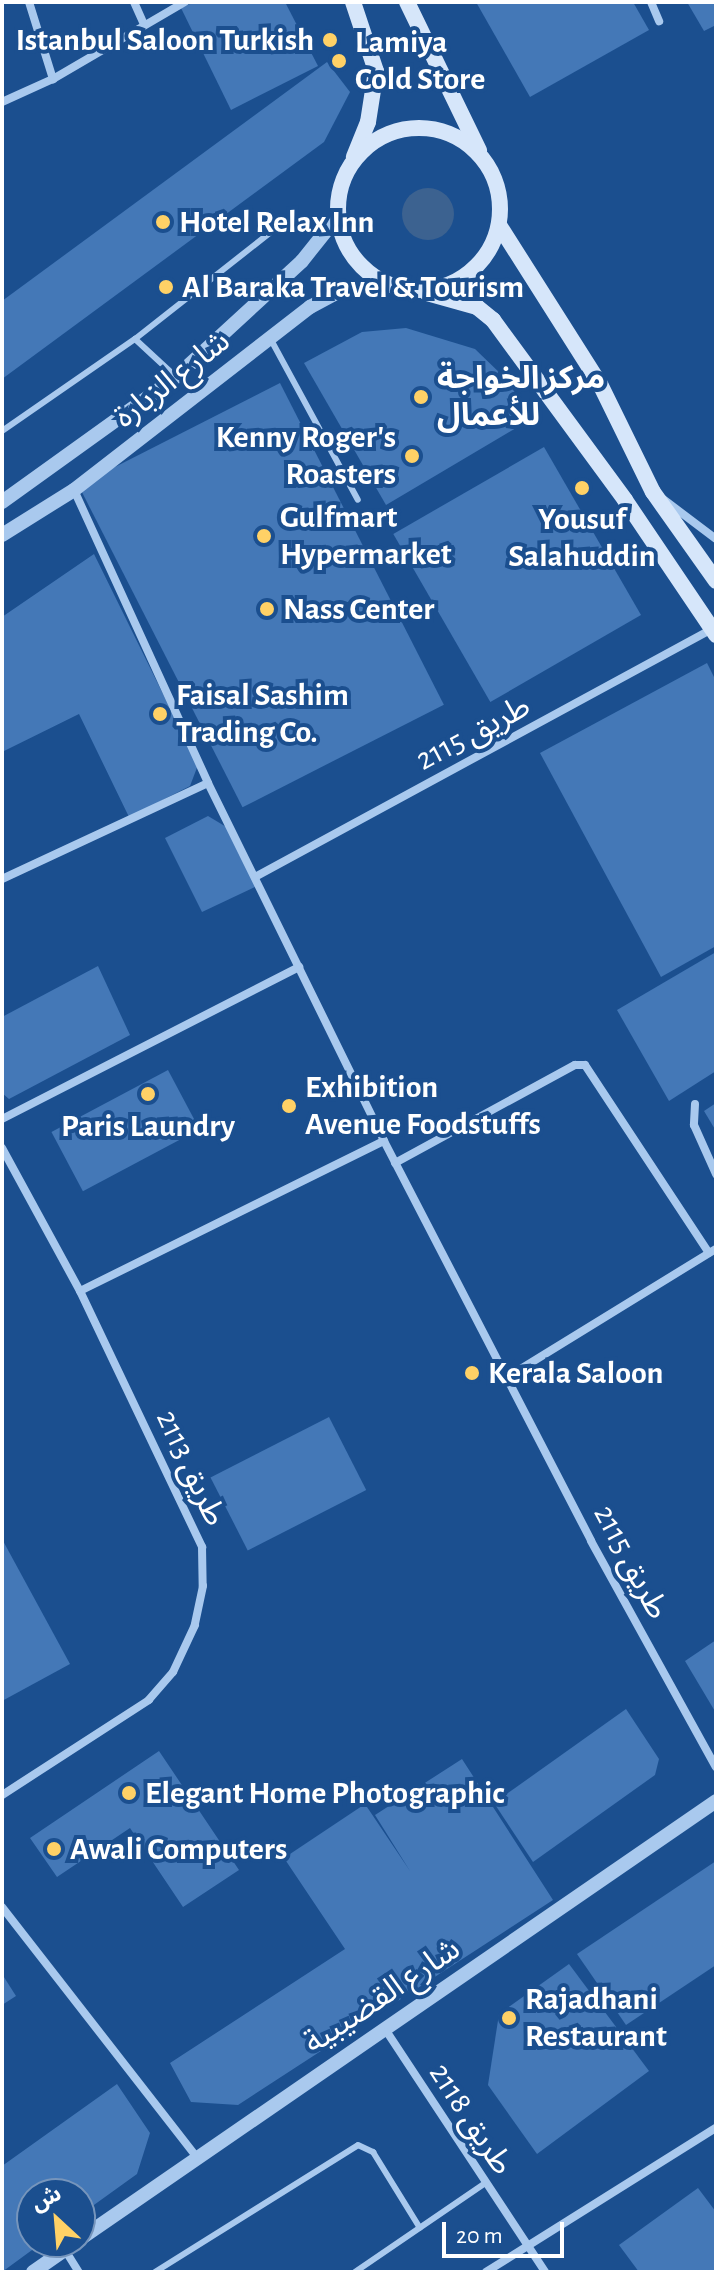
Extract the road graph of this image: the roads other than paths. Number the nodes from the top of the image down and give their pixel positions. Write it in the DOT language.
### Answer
graph roads {
  1 [pos="29,2"];
  2 [pos="134,2"];
  3 [pos="185,2"];
  4 [pos="353,2"];
  5 [pos="407,2"];
  6 [pos="651,2"];
  7 [pos="659,21"];
  8 [pos="144,24"];
  9 [pos="53,79"];
  10 [pos="2,102"];
  11 [pos="481,155"];
  12 [pos="351,164"];
  13 [pos="338,216"];
  14 [pos="280,225"];
  15 [pos="499,225"];
  16 [pos="381,282"];
  17 [pos="414,291"];
  18 [pos="270,338"];
  19 [pos="135,339"];
  20 [pos="176,377"];
  21 [pos="2,431"];
  22 [pos="74,490"];
  23 [pos="653,492"];
  24 [pos="358,500"];
  25 [pos="2,502"];
  26 [pos="713,534"];
  27 [pos="2,535"];
  28 [pos="716,581"];
  29 [pos="714,632"];
  30 [pos="208,783"];
  31 [pos="255,877"];
  32 [pos="2,879"];
  33 [pos="299,967"];
  34 [pos="695,1104"];
  35 [pos="2,1119"];
  36 [pos="384,1141"];
  37 [pos="2,1148"];
  38 [pos="395,1163"];
  39 [pos="716,1174"];
  40 [pos="713,1251"];
  41 [pos="80,1291"];
  42 [pos="506,1378"];
  43 [pos="716,1767"];
  44 [pos="2,1795"];
  45 [pos="716,1801"];
  46 [pos="2,1907"];
  47 [pos="385,2029"];
  48 [pos="716,2128"];
  49 [pos="196,2156"];
  50 [pos="484,2184"];
  51 [pos="96,2228"];
  52 [pos="420,2228"];
  53 [pos="525,2247"];
  54 [pos="54,2258"];
  55 [pos="33,2272"];
  56 [pos="155,2272"];
  57 [pos="355,2272"];
  58 [pos="486,2272"];
  59 [pos="545,2272"];
  1 -- 9 [label="street"];
  2 -- 8 [label="street"];
  3 -- 8 [label="street"];
  4 -- 12 [label="main road"];
  5 -- 11 [label="main road"];
  6 -- 7 [label="street"];
  8 -- 9 [label="street"];
  9 -- 10 [label="street"];
  11 -- 12 [label="main road"];
  11 -- 15 [label="main road"];
  12 -- 13 [label="main road"];
  13 -- 16 [label="main road"];
  13 -- 20 [label="street, شارع الزبارة"];
  14 -- 19 [label="lane"];
  15 -- 17 [label="main road"];
  15 -- 23 [label="main road"];
  16 -- 17 [label="main road"];
  16 -- 18 [label="street, شارع الزبارة"];
  17 -- 29 [label="main road"];
  18 -- 22 [label="street, شارع الزبارة"];
  18 -- 24 [label="lane"];
  19 -- 20 [label="lane"];
  19 -- 21 [label="lane"];
  20 -- 25 [label="street, شارع الزبارة"];
  22 -- 27 [label="street, شارع الزبارة"];
  22 -- 30 [label="street, طريق 2115"];
  23 -- 26 [label="street"];
  23 -- 28 [label="main road"];
  29 -- 31 [label="street, طريق 2115"];
  30 -- 31 [label="street, طريق 2115"];
  30 -- 32 [label="street"];
  31 -- 33 [label="street, طريق 2115"];
  33 -- 35 [label="street"];
  33 -- 36 [label="street, طريق 2115"];
  34 -- 39 [label="street"];
  36 -- 38 [label="street, طريق 2115"];
  36 -- 41 [label="street"];
  37 -- 41 [label="street, طريق 2113"];
  38 -- 40 [label="street"];
  38 -- 42 [label="street, طريق 2115"];
  40 -- 42 [label="street"];
  41 -- 44 [label="street, طريق 2113"];
  42 -- 43 [label="street, طريق 2115"];
  45 -- 47 [label="street, شارع القضيبية"];
  46 -- 49 [label="street"];
  47 -- 49 [label="street, شارع القضيبية"];
  47 -- 50 [label="street, طريق 2118"];
  48 -- 53 [label="street"];
  49 -- 51 [label="street, شارع القضيبية"];
  50 -- 52 [label="lane"];
  50 -- 53 [label="street, طريق 2118"];
  52 -- 56 [label="lane"];
  52 -- 57 [label="lane"];
  53 -- 58 [label="street"];
  53 -- 59 [label="street, طريق 2118"];
  54 -- 55 [label="street, شارع القضيبية"];
}
